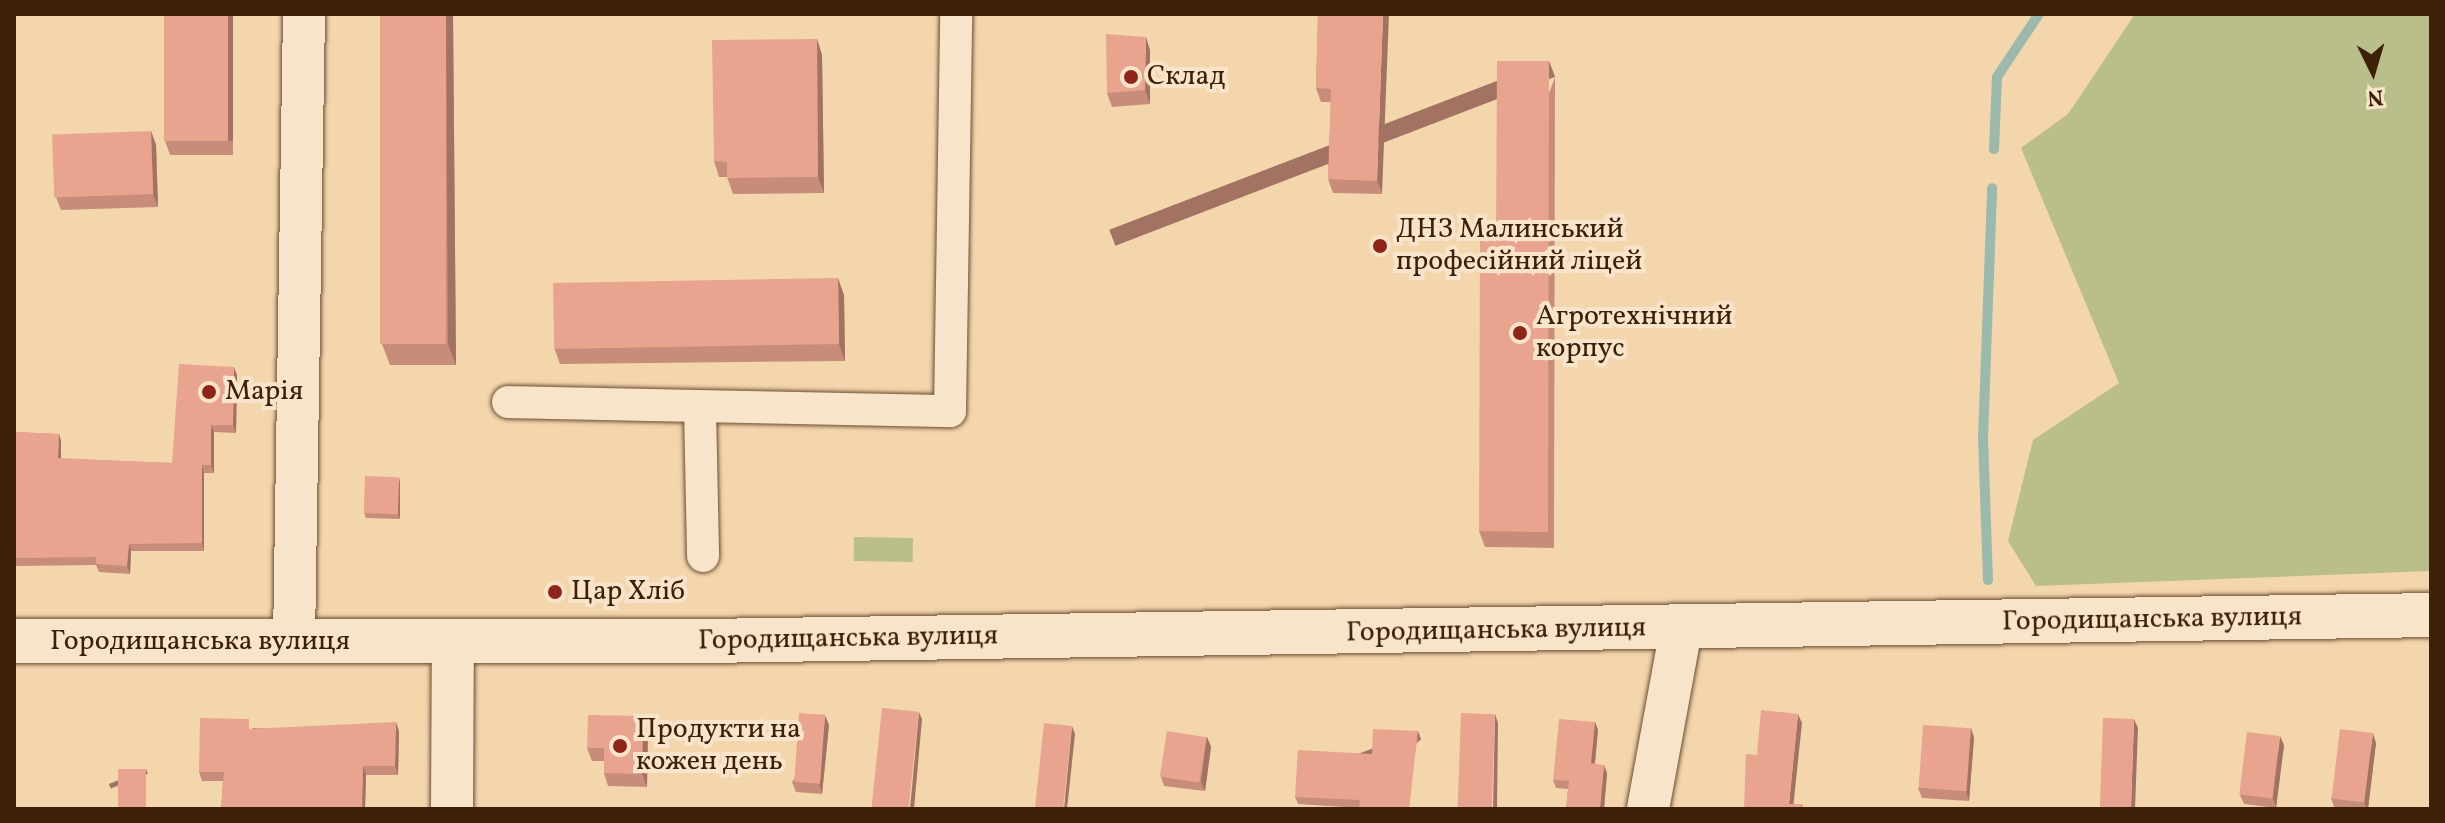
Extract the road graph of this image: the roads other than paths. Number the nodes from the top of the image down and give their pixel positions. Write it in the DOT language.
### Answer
graph roads {
  1 [pos="304,14"];
  2 [pos="956,14"];
  3 [pos="508,402"];
  4 [pos="700,409"];
  5 [pos="703,556"];
  6 [pos="2431,615"];
  7 [pos="1681,629"];
  8 [pos="14,641"];
  9 [pos="294,642"];
  10 [pos="453,642"];
  11 [pos="452,809"];
  12 [pos="1648,809"];
  1 -- 9 [label="street"];
  2 -- 4 [label="street"];
  3 -- 4 [label="street"];
  4 -- 5 [label="street"];
  6 -- 7 [label="street, Городищанська вулиця"];
  7 -- 10 [label="street, Городищанська вулиця"];
  7 -- 12 [label="street, Городищанська вулиця"];
  8 -- 9 [label="street, Городищанська вулиця"];
  9 -- 10 [label="street, Городищанська вулиця"];
  10 -- 11 [label="street"];
}
